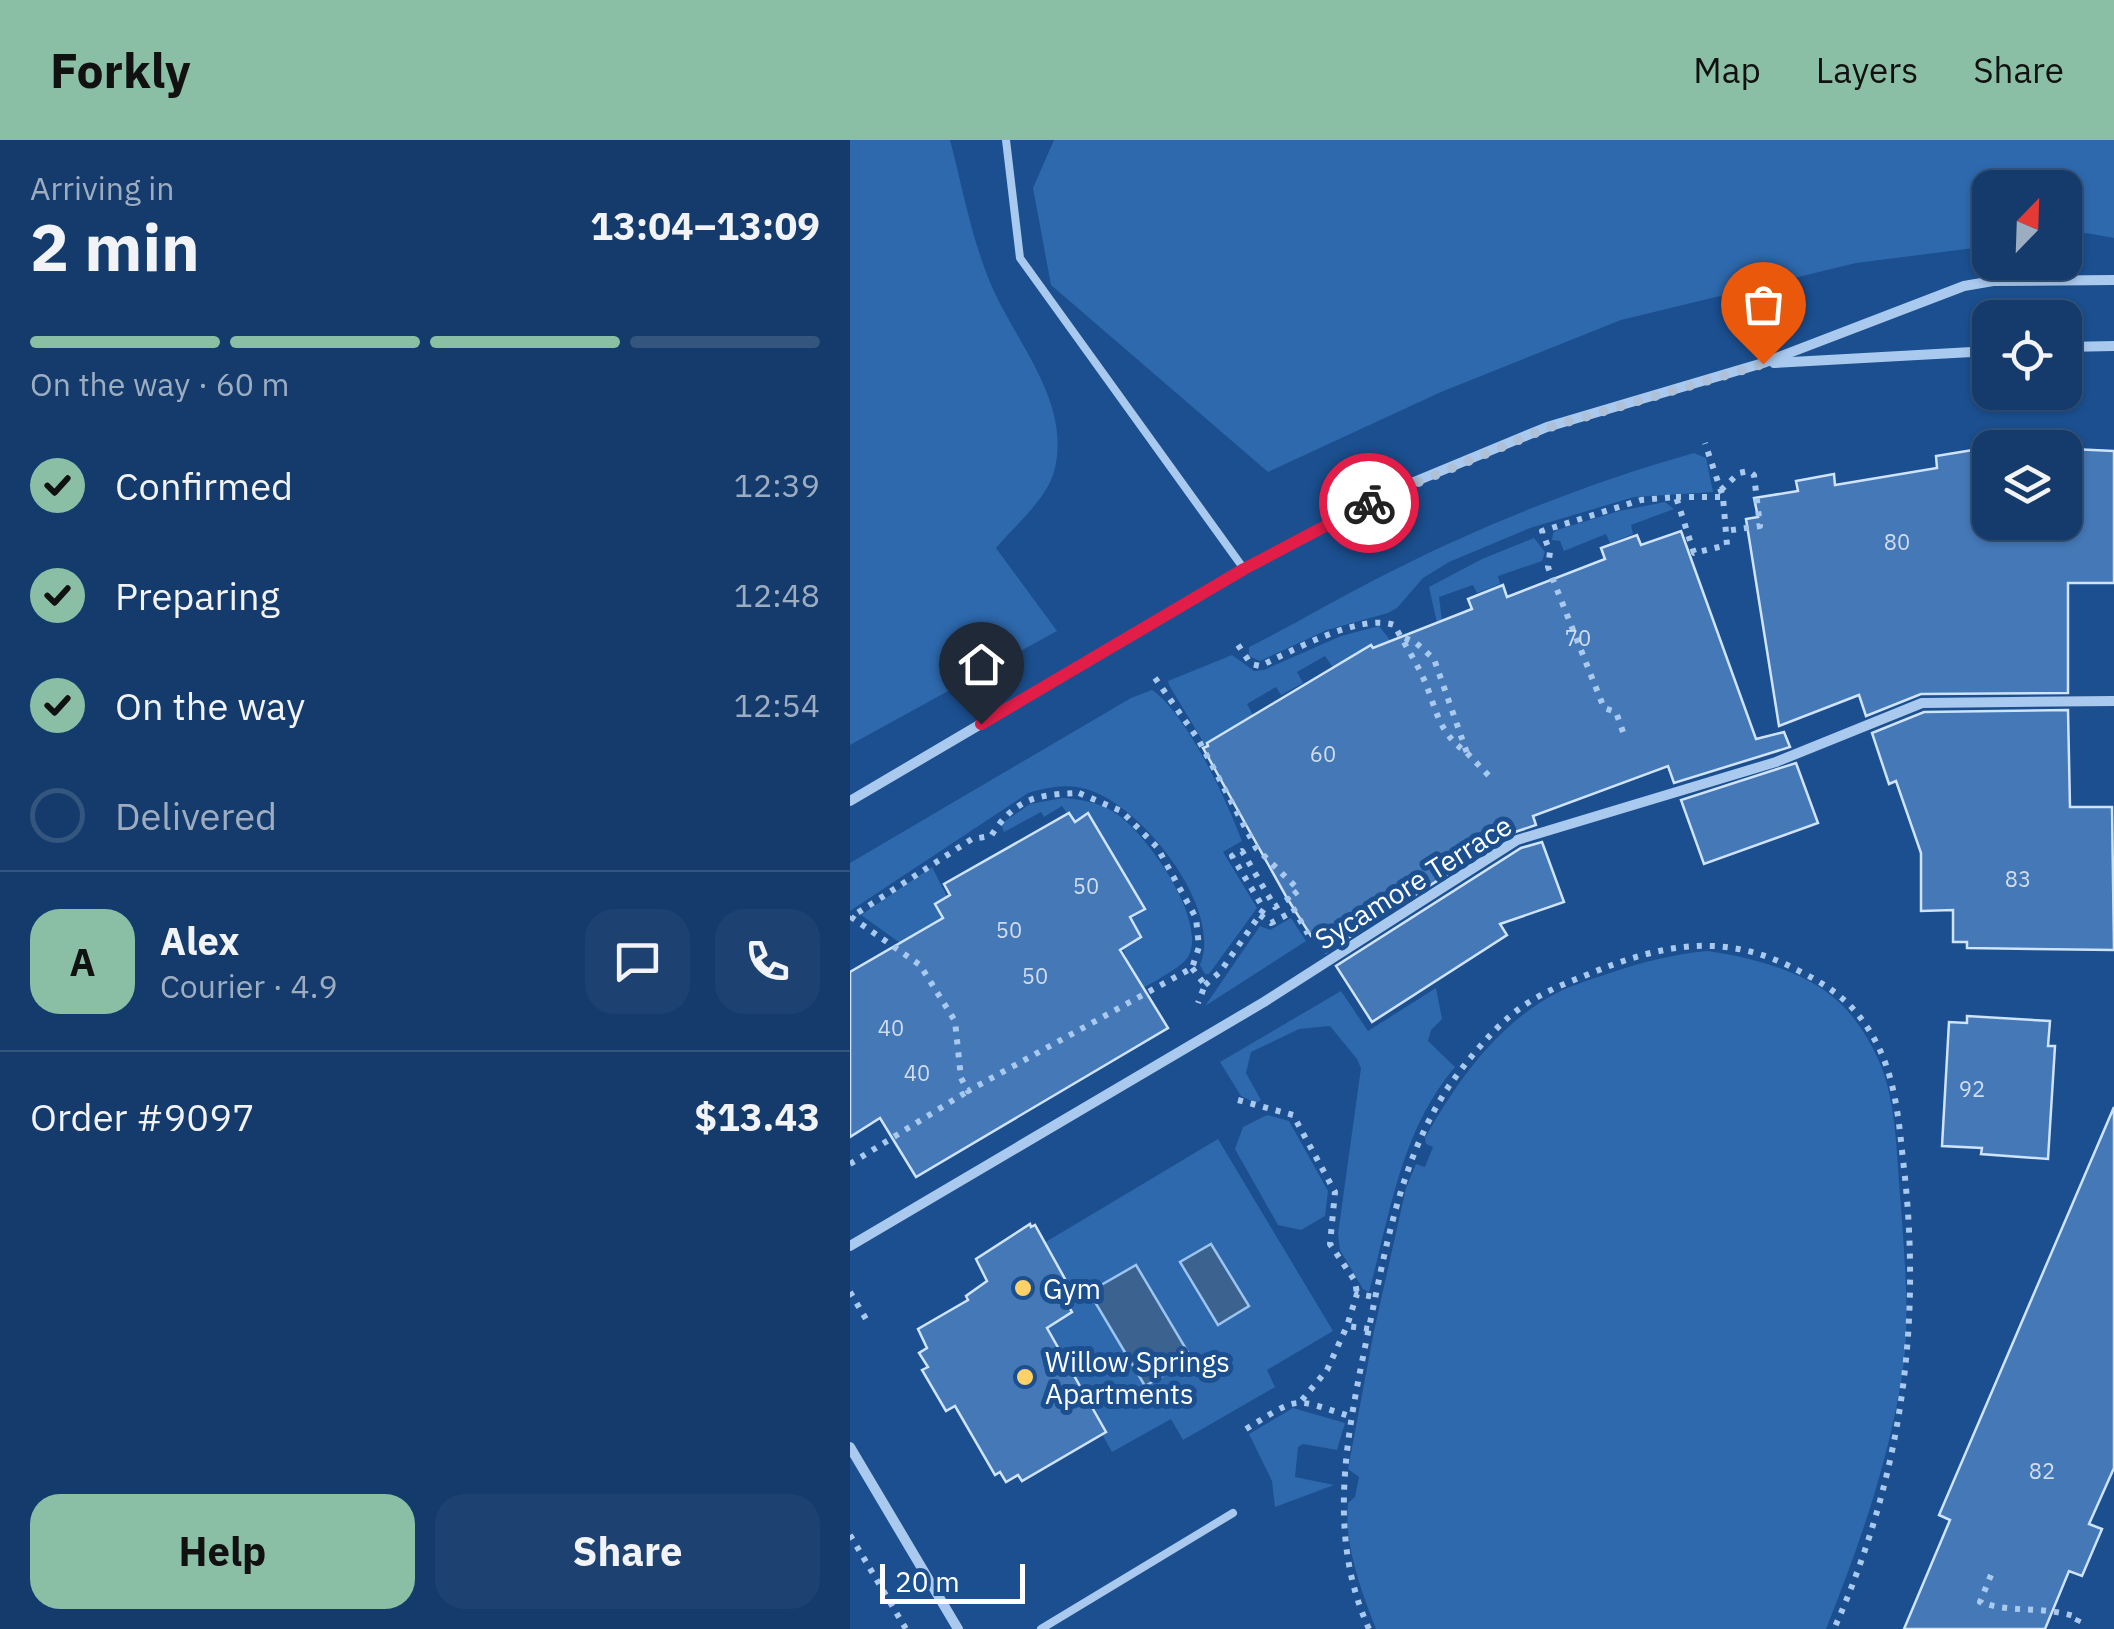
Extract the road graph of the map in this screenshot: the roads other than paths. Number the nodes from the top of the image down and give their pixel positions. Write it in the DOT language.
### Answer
graph roads {
  1 [pos="1006,140"];
  2 [pos="2114,280"];
  3 [pos="2114,346"];
  4 [pos="2082,347"];
  5 [pos="1972,352"];
  6 [pos="1763,364"];
  7 [pos="1244,569"];
  8 [pos="2114,701"];
  9 [pos="850,801"];
  10 [pos="850,1246"];
  11 [pos="850,1448"];
  12 [pos="1233,1513"];
  13 [pos="958,1629"];
  14 [pos="1041,1629"];
  1 -- 7 [label="lane"];
  2 -- 6 [label="street"];
  3 -- 4 [label="street"];
  5 -- 6 [label="street"];
  6 -- 7 [label="street"];
  7 -- 9 [label="street"];
  8 -- 10 [label="street, Sycamore Terrace"];
  11 -- 13 [label="street"];
  12 -- 14 [label="lane"];
}
